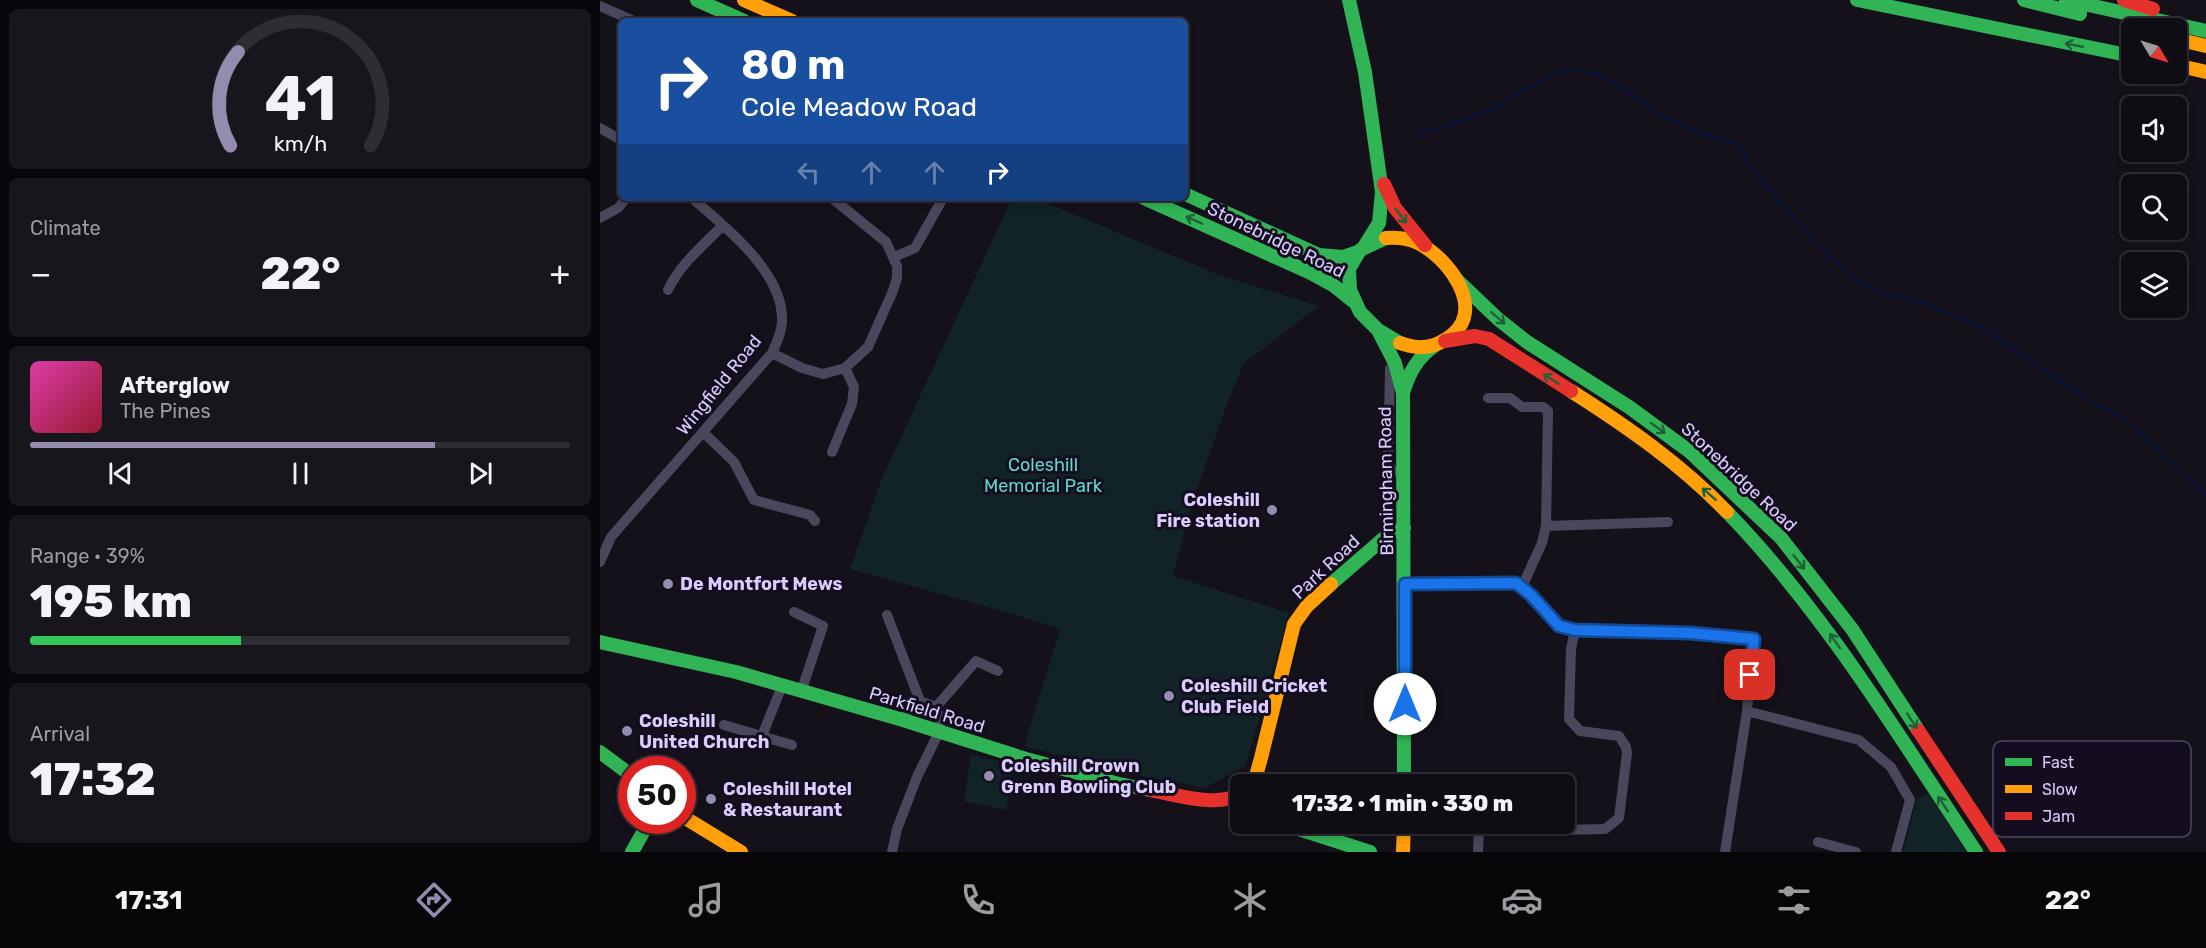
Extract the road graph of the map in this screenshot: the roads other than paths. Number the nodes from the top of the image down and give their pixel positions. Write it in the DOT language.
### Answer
graph roads {
  1 [pos="697,0"];
  2 [pos="744,0"];
  3 [pos="1349,0"];
  4 [pos="1857,0"];
  5 [pos="2024,0"];
  6 [pos="2066,0"];
  7 [pos="2124,0"];
  8 [pos="600,6"];
  9 [pos="627,18"];
  10 [pos="737,18"];
  11 [pos="785,18"];
  12 [pos="2121,24"];
  13 [pos="2206,26"];
  14 [pos="2206,31"];
  15 [pos="2187,42"];
  16 [pos="2206,46"];
  17 [pos="2121,54"];
  18 [pos="2187,68"];
  19 [pos="2206,72"];
  20 [pos="600,128"];
  21 [pos="618,138"];
  22 [pos="1380,177"];
  23 [pos="1188,195"];
  24 [pos="624,201"];
  25 [pos="695,201"];
  26 [pos="836,201"];
  27 [pos="941,201"];
  28 [pos="1151,201"];
  29 [pos="600,218"];
  30 [pos="722,226"];
  31 [pos="1362,249"];
  32 [pos="1429,250"];
  33 [pos="894,257"];
  34 [pos="1455,278"];
  35 [pos="668,290"];
  36 [pos="1357,305"];
  37 [pos="1379,332"];
  38 [pos="1442,342"];
  39 [pos="772,353"];
  40 [pos="1395,363"];
  41 [pos="845,368"];
  42 [pos="1403,393"];
  43 [pos="1488,398"];
  44 [pos="703,432"];
  45 [pos="832,452"];
  46 [pos="1403,475"];
  47 [pos="815,521"];
  48 [pos="1668,522"];
  49 [pos="1546,526"];
  50 [pos="1404,528"];
  51 [pos="600,562"];
  52 [pos="1405,584"];
  53 [pos="1522,587"];
  54 [pos="794,612"];
  55 [pos="887,615"];
  56 [pos="1575,630"];
  57 [pos="600,642"];
  58 [pos="998,671"];
  59 [pos="782,686"];
  60 [pos="801,692"];
  61 [pos="920,701"];
  62 [pos="936,708"];
  63 [pos="1747,711"];
  64 [pos="903,720"];
  65 [pos="724,725"];
  66 [pos="939,732"];
  67 [pos="762,736"];
  68 [pos="792,745"];
  69 [pos="600,752"];
  70 [pos="618,766"];
  71 [pos="1257,774"];
  72 [pos="1404,774"];
  73 [pos="1230,799"];
  74 [pos="696,825"];
  75 [pos="1575,828"];
  76 [pos="642,834"];
  77 [pos="1312,834"];
  78 [pos="1404,834"];
  79 [pos="1479,834"];
  80 [pos="1818,842"];
  81 [pos="632,852"];
  82 [pos="741,852"];
  83 [pos="892,852"];
  84 [pos="1370,852"];
  85 [pos="1403,852"];
  86 [pos="1478,852"];
  87 [pos="1725,852"];
  88 [pos="1856,852"];
  89 [pos="1896,852"];
  90 [pos="1976,852"];
  91 [pos="1999,852"];
  1 -- 10 [label="main road"];
  2 -- 11 [label="main road"];
  3 -- 22 [label="main road"];
  17 -- 4 [label="main road, one-way"];
  5 -- 12 [label="main road"];
  6 -- 14 [label="main road"];
  7 -- 13 [label="main road"];
  8 -- 9 [label="street"];
  15 -- 16 [label="main road"];
  18 -- 19 [label="main road"];
  20 -- 21 [label="street"];
  22 -- 31 [label="main road"];
  22 -- 32 [label="main road, one-way"];
  23 -- 31 [label="main road, Stonebridge Road"];
  24 -- 29 [label="street"];
  25 -- 30 [label="street, Wingfield Road"];
  26 -- 33 [label="street"];
  27 -- 33 [label="street"];
  36 -- 28 [label="main road, Stonebridge Road, one-way"];
  30 -- 35 [label="street"];
  30 -- 39 [label="street, Wingfield Road"];
  31 -- 32 [label="main road"];
  31 -- 36 [label="main road"];
  32 -- 34 [label="main road"];
  33 -- 41 [label="street"];
  34 -- 38 [label="main road"];
  34 -- 91 [label="main road, Stonebridge Road, one-way"];
  36 -- 37 [label="main road"];
  37 -- 38 [label="main road"];
  37 -- 40 [label="main road, Birmingham Road"];
  38 -- 42 [label="main road, Birmingham Road"];
  90 -- 38 [label="main road, Stonebridge Road, one-way"];
  39 -- 41 [label="street"];
  39 -- 44 [label="street, Wingfield Road"];
  40 -- 42 [label="main road, Birmingham Road"];
  40 -- 46 [label="street"];
  41 -- 45 [label="street"];
  42 -- 46 [label="main road, Birmingham Road"];
  43 -- 49 [label="street"];
  44 -- 47 [label="street"];
  44 -- 51 [label="street, Wingfield Road"];
  46 -- 50 [label="main road, Birmingham Road"];
  48 -- 49 [label="street"];
  49 -- 53 [label="street"];
  50 -- 52 [label="main road, Birmingham Road"];
  50 -- 71 [label="main road, Park Road"];
  52 -- 53 [label="street"];
  52 -- 72 [label="main road, Birmingham Road"];
  53 -- 56 [label="street"];
  54 -- 60 [label="street"];
  55 -- 61 [label="street"];
  56 -- 63 [label="street"];
  56 -- 75 [label="street"];
  57 -- 59 [label="main road, Parkfield Road"];
  58 -- 62 [label="street"];
  59 -- 60 [label="main road, Parkfield Road"];
  59 -- 67 [label="street"];
  60 -- 64 [label="main road, Parkfield Road"];
  61 -- 62 [label="street"];
  61 -- 64 [label="street"];
  62 -- 66 [label="street"];
  63 -- 87 [label="street"];
  63 -- 89 [label="street"];
  64 -- 66 [label="main road, Parkfield Road"];
  65 -- 67 [label="street"];
  66 -- 73 [label="main road, Parkfield Road"];
  66 -- 83 [label="street"];
  67 -- 68 [label="street"];
  69 -- 70 [label="main road"];
  74 -- 82 [label="main road"];
  76 -- 81 [label="main road"];
  77 -- 84 [label="main road"];
  78 -- 85 [label="main road"];
  79 -- 86 [label="street"];
  80 -- 88 [label="street"];
}
